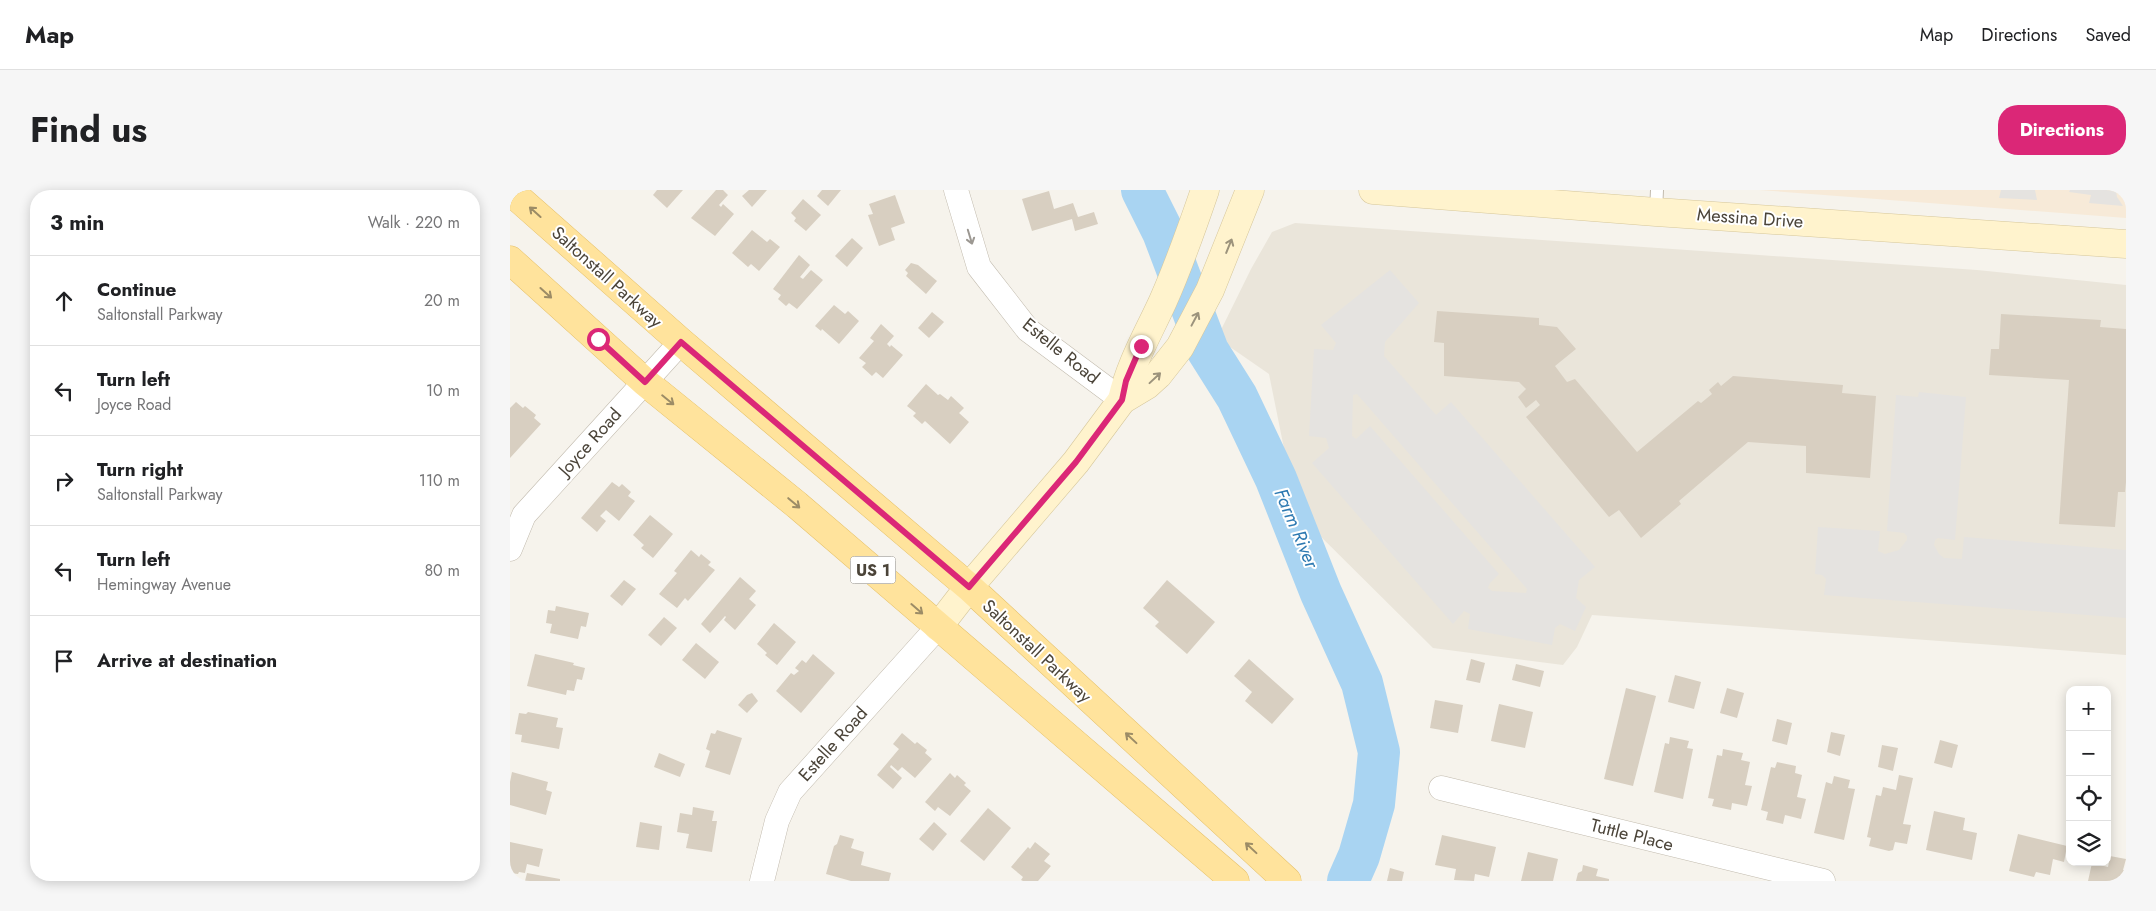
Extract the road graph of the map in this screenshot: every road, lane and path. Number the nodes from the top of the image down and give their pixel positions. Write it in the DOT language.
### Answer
graph roads {
  1 [pos="510,190"];
  2 [pos="956,190"];
  3 [pos="1205,190"];
  4 [pos="1250,190"];
  5 [pos="1373,190"];
  6 [pos="1656,201"];
  7 [pos="2126,244"];
  8 [pos="510,260"];
  9 [pos="681,342"];
  10 [pos="645,382"];
  11 [pos="1122,400"];
  12 [pos="510,549"];
  13 [pos="969,587"];
  14 [pos="938,627"];
  15 [pos="1441,788"];
  16 [pos="762,881"];
  17 [pos="1236,881"];
  18 [pos="1287,881"];
  19 [pos="1823,881"];
  9 -- 1 [label="main road, Saltonstall Parkway / US 1, one-way"];
  2 -- 11 [label="street, Estelle Road, one-way"];
  3 -- 11 [label="main road"];
  11 -- 4 [label="main road, one-way"];
  5 -- 6 [label="main road, Messina Drive"];
  6 -- 7 [label="main road, Messina Drive"];
  8 -- 10 [label="main road, US 1, one-way"];
  9 -- 10 [label="street, Joyce Road"];
  9 -- 13 [label="main road, Saltonstall Parkway / US 1"];
  10 -- 12 [label="street, Joyce Road"];
  10 -- 14 [label="main road, US 1, one-way"];
  11 -- 13 [label="main road"];
  13 -- 14 [label="main road"];
  18 -- 13 [label="main road, Saltonstall Parkway / US 1, one-way"];
  14 -- 16 [label="street, Estelle Road"];
  14 -- 17 [label="main road, US 1"];
  15 -- 19 [label="street, Tuttle Place"];
}
